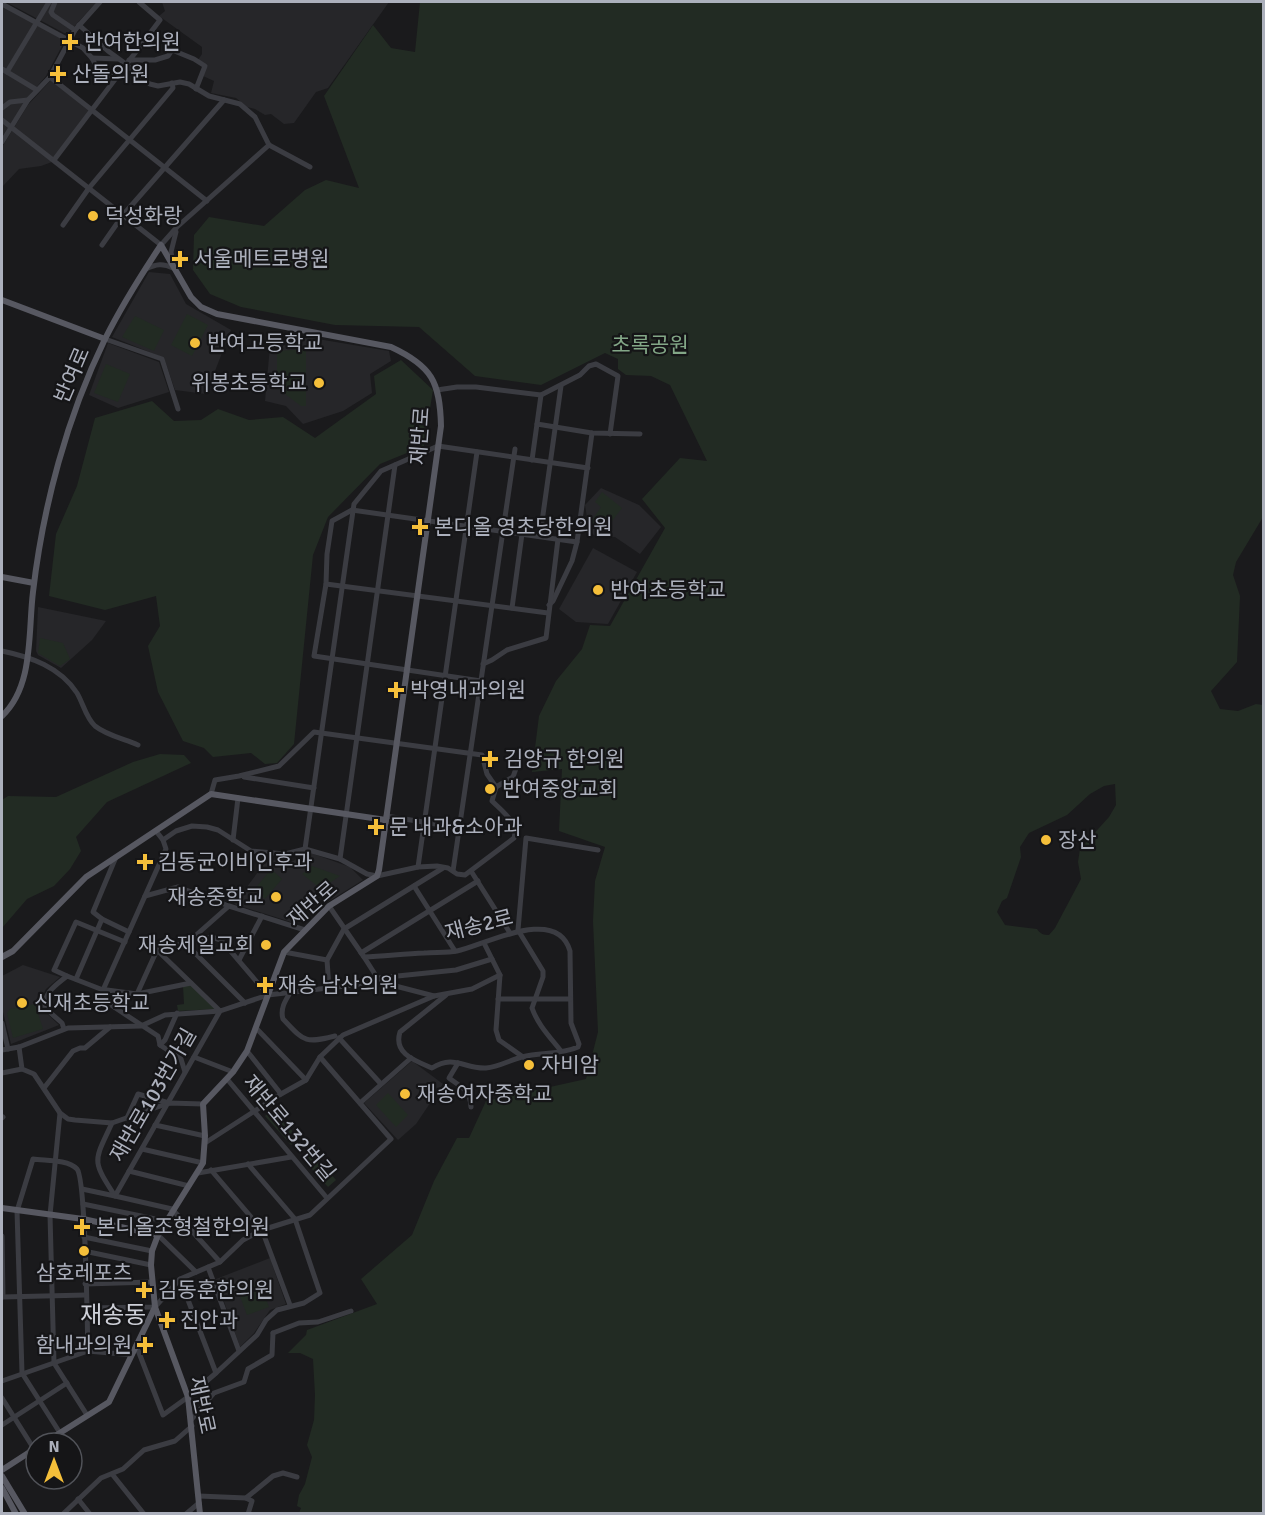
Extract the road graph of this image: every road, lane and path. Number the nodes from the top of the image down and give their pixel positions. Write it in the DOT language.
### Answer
graph roads {
  1 [pos="49,2"];
  2 [pos="55,2"];
  3 [pos="100,2"];
  4 [pos="138,2"];
  5 [pos="5,4"];
  6 [pos="36,22"];
  7 [pos="77,27"];
  8 [pos="69,40"];
  9 [pos="92,58"];
  10 [pos="118,59"];
  11 [pos="128,62"];
  12 [pos="4,70"];
  13 [pos="50,77"];
  14 [pos="115,79"];
  15 [pos="172,83"];
  16 [pos="196,88"];
  17 [pos="37,90"];
  18 [pos="28,100"];
  19 [pos="224,100"];
  20 [pos="2,108"];
  21 [pos="92,110"];
  22 [pos="2,120"];
  23 [pos="11,127"];
  24 [pos="130,139"];
  25 [pos="2,142"];
  26 [pos="269,145"];
  27 [pos="54,160"];
  28 [pos="165,167"];
  29 [pos="310,167"];
  30 [pos="89,188"];
  31 [pos="207,201"];
  32 [pos="123,215"];
  33 [pos="63,225"];
  34 [pos="177,227"];
  35 [pos="102,244"];
  36 [pos="161,245"];
  37 [pos="173,268"];
  38 [pos="144,270"];
  39 [pos="2,300"];
  40 [pos="105,339"];
  41 [pos="561,386"];
  42 [pos="437,390"];
  43 [pos="542,395"];
  44 [pos="178,409"];
  45 [pos="537,424"];
  46 [pos="556,427"];
  47 [pos="592,433"];
  48 [pos="610,434"];
  49 [pos="640,434"];
  50 [pos="438,446"];
  51 [pos="515,449"];
  52 [pos="477,452"];
  53 [pos="514,457"];
  54 [pos="532,460"];
  55 [pos="551,463"];
  56 [pos="395,465"];
  57 [pos="588,468"];
  58 [pos="352,510"];
  59 [pos="389,515"];
  60 [pos="428,520"];
  61 [pos="467,526"];
  62 [pos="504,531"];
  63 [pos="522,534"];
  64 [pos="540,536"];
  65 [pos="558,539"];
  66 [pos="577,542"];
  67 [pos="2,577"];
  68 [pos="34,583"];
  69 [pos="326,584"];
  70 [pos="343,586"];
  71 [pos="378,591"];
  72 [pos="417,596"];
  73 [pos="456,601"];
  74 [pos="549,604"];
  75 [pos="493,606"];
  76 [pos="512,608"];
  77 [pos="548,613"];
  78 [pos="2,651"];
  79 [pos="27,656"];
  80 [pos="332,659"];
  81 [pos="368,664"];
  82 [pos="483,664"];
  83 [pos="406,670"];
  84 [pos="444,676"];
  85 [pos="481,681"];
  86 [pos="2,716"];
  87 [pos="322,733"];
  88 [pos="357,738"];
  89 [pos="396,743"];
  90 [pos="138,745"];
  91 [pos="434,748"];
  92 [pos="470,754"];
  93 [pos="520,757"];
  94 [pos="239,776"];
  95 [pos="496,787"];
  96 [pos="314,788"];
  97 [pos="211,794"];
  98 [pos="238,798"];
  99 [pos="311,809"];
  100 [pos="346,814"];
  101 [pos="386,818"];
  102 [pos="424,822"];
  103 [pos="460,828"];
  104 [pos="156,831"];
  105 [pos="164,840"];
  106 [pos="233,840"];
  107 [pos="305,849"];
  108 [pos="598,850"];
  109 [pos="116,856"];
  110 [pos="340,859"];
  111 [pos="418,867"];
  112 [pos="444,867"];
  113 [pos="453,871"];
  114 [pos="471,871"];
  115 [pos="377,876"];
  116 [pos="478,881"];
  117 [pos="414,886"];
  118 [pos="145,896"];
  119 [pos="229,906"];
  120 [pos="329,906"];
  121 [pos="430,911"];
  122 [pos="262,916"];
  123 [pos="102,919"];
  124 [pos="344,929"];
  125 [pos="96,930"];
  126 [pos="305,930"];
  127 [pos="518,930"];
  128 [pos="129,932"];
  129 [pos="510,933"];
  130 [pos="125,942"];
  131 [pos="484,943"];
  132 [pos="186,944"];
  133 [pos="157,951"];
  134 [pos="455,951"];
  135 [pos="284,952"];
  136 [pos="363,955"];
  137 [pos="2,957"];
  138 [pos="492,959"];
  139 [pos="239,960"];
  140 [pos="327,960"];
  141 [pos="500,975"];
  142 [pos="67,976"];
  143 [pos="76,980"];
  144 [pos="379,980"];
  145 [pos="191,983"];
  146 [pos="329,988"];
  147 [pos="103,990"];
  148 [pos="290,993"];
  149 [pos="137,994"];
  150 [pos="268,995"];
  151 [pos="446,995"];
  152 [pos="434,996"];
  153 [pos="498,999"];
  154 [pos="570,999"];
  155 [pos="535,1000"];
  156 [pos="245,1003"];
  157 [pos="220,1011"];
  158 [pos="177,1013"];
  159 [pos="2,1023"];
  160 [pos="141,1026"];
  161 [pos="110,1027"];
  162 [pos="256,1028"];
  163 [pos="64,1029"];
  164 [pos="337,1037"];
  165 [pos="160,1045"];
  166 [pos="18,1047"];
  167 [pos="5,1049"];
  168 [pos="247,1051"];
  169 [pos="561,1051"];
  170 [pos="194,1057"];
  171 [pos="320,1057"];
  172 [pos="523,1057"];
  173 [pos="411,1058"];
  174 [pos="447,1062"];
  175 [pos="458,1063"];
  176 [pos="22,1069"];
  177 [pos="453,1071"];
  178 [pos="185,1072"];
  179 [pos="233,1072"];
  180 [pos="2,1073"];
  181 [pos="227,1079"];
  182 [pos="306,1080"];
  183 [pos="381,1084"];
  184 [pos="44,1088"];
  185 [pos="281,1094"];
  186 [pos="169,1103"];
  187 [pos="360,1103"];
  188 [pos="203,1104"];
  189 [pos="471,1107"];
  190 [pos="60,1113"];
  191 [pos="254,1113"];
  192 [pos="127,1118"];
  193 [pos="112,1123"];
  194 [pos="155,1125"];
  195 [pos="205,1139"];
  196 [pos="142,1149"];
  197 [pos="291,1157"];
  198 [pos="54,1162"];
  199 [pos="203,1162"];
  200 [pos="248,1164"];
  201 [pos="211,1170"];
  202 [pos="129,1171"];
  203 [pos="198,1173"];
  204 [pos="189,1186"];
  205 [pos="82,1189"];
  206 [pos="115,1196"];
  207 [pos="327,1198"];
  208 [pos="83,1204"];
  209 [pos="2,1208"];
  210 [pos="172,1209"];
  211 [pos="17,1210"];
  212 [pos="50,1215"];
  213 [pos="83,1219"];
  214 [pos="295,1219"];
  215 [pos="165,1221"];
  216 [pos="262,1230"];
  217 [pos="158,1234"];
  218 [pos="2,1236"];
  219 [pos="84,1237"];
  220 [pos="84,1251"];
  221 [pos="152,1251"];
  222 [pos="220,1262"];
  223 [pos="151,1265"];
  224 [pos="208,1267"];
  225 [pos="196,1272"];
  226 [pos="180,1279"];
  227 [pos="152,1282"];
  228 [pos="86,1284"];
  229 [pos="86,1295"];
  230 [pos="19,1296"];
  231 [pos="51,1296"];
  232 [pos="2,1297"];
  233 [pos="290,1305"];
  234 [pos="155,1307"];
  235 [pos="86,1308"];
  236 [pos="351,1311"];
  237 [pos="261,1327"];
  238 [pos="273,1333"];
  239 [pos="136,1345"];
  240 [pos="87,1351"];
  241 [pos="239,1351"];
  242 [pos="132,1354"];
  243 [pos="54,1363"];
  244 [pos="22,1373"];
  245 [pos="216,1373"];
  246 [pos="2,1381"];
  247 [pos="67,1383"];
  248 [pos="188,1397"];
  249 [pos="2,1398"];
  250 [pos="40,1401"];
  251 [pos="87,1415"];
  252 [pos="14,1417"];
  253 [pos="191,1423"];
  254 [pos="2,1425"];
  255 [pos="59,1431"];
  256 [pos="63,1431"];
  257 [pos="24,1432"];
  258 [pos="24,1455"];
  259 [pos="2,1470"];
  260 [pos="112,1474"];
  261 [pos="2,1476"];
  262 [pos="297,1477"];
  263 [pos="2,1488"];
  264 [pos="246,1498"];
  265 [pos="78,1499"];
  266 [pos="199,1499"];
  267 [pos="143,1513"];
  268 [pos="16,1514"];
  269 [pos="25,1514"];
  270 [pos="63,1514"];
  271 [pos="90,1514"];
  272 [pos="186,1514"];
  273 [pos="200,1514"];
  274 [pos="248,1514"];
  1 -- 6 [label="street"];
  2 -- 7 [label="street"];
  3 -- 7 [label="street"];
  4 -- 11 [label="street"];
  5 -- 6 [label="street"];
  6 -- 8 [label="street"];
  6 -- 12 [label="street"];
  7 -- 8 [label="street"];
  7 -- 10 [label="street"];
  8 -- 9 [label="street"];
  8 -- 13 [label="street"];
  9 -- 10 [label="street"];
  9 -- 14 [label="street"];
  10 -- 11 [label="street"];
  11 -- 14 [label="street"];
  11 -- 15 [label="street"];
  11 -- 16 [label="street"];
  12 -- 17 [label="street"];
  13 -- 17 [label="street"];
  13 -- 21 [label="street"];
  14 -- 21 [label="street"];
  15 -- 16 [label="street"];
  15 -- 24 [label="street"];
  16 -- 19 [label="street"];
  17 -- 18 [label="street"];
  18 -- 20 [label="street"];
  18 -- 23 [label="street"];
  19 -- 26 [label="street"];
  19 -- 28 [label="street"];
  21 -- 24 [label="street"];
  21 -- 27 [label="street"];
  22 -- 23 [label="street"];
  23 -- 25 [label="street"];
  23 -- 27 [label="street"];
  24 -- 28 [label="street"];
  24 -- 30 [label="street"];
  26 -- 29 [label="street"];
  26 -- 31 [label="street, 반여로"];
  27 -- 30 [label="street"];
  28 -- 31 [label="street"];
  28 -- 32 [label="street"];
  30 -- 32 [label="street"];
  30 -- 33 [label="street"];
  31 -- 34 [label="street, 반여로"];
  32 -- 35 [label="street"];
  32 -- 36 [label="street"];
  34 -- 36 [label="street, 반여로"];
  34 -- 37 [label="street"];
  36 -- 37 [label="main road, 재반로"];
  36 -- 38 [label="main road, 반여로"];
  37 -- 38 [label="street"];
  37 -- 42 [label="main road, 재반로"];
  38 -- 40 [label="main road, 반여로"];
  39 -- 40 [label="main road"];
  40 -- 44 [label="street"];
  40 -- 68 [label="main road, 반여로"];
  41 -- 43 [label="street"];
  41 -- 46 [label="street"];
  41 -- 48 [label="street"];
  42 -- 43 [label="street"];
  42 -- 50 [label="main road, 재반로"];
  43 -- 45 [label="street"];
  45 -- 46 [label="street"];
  45 -- 54 [label="street"];
  46 -- 47 [label="street"];
  46 -- 55 [label="street"];
  47 -- 48 [label="street"];
  47 -- 57 [label="street"];
  48 -- 49 [label="street"];
  50 -- 52 [label="street"];
  50 -- 56 [label="street"];
  50 -- 60 [label="main road, 재반로"];
  51 -- 53 [label="street"];
  52 -- 53 [label="street"];
  52 -- 61 [label="street"];
  53 -- 54 [label="street"];
  53 -- 62 [label="street"];
  54 -- 55 [label="street"];
  55 -- 57 [label="street"];
  55 -- 64 [label="street"];
  56 -- 58 [label="street"];
  56 -- 59 [label="street"];
  57 -- 66 [label="street"];
  58 -- 59 [label="street"];
  58 -- 69 [label="street"];
  58 -- 70 [label="street"];
  59 -- 60 [label="street"];
  59 -- 71 [label="street"];
  60 -- 61 [label="street"];
  60 -- 72 [label="main road, 재반로"];
  61 -- 62 [label="street"];
  61 -- 73 [label="street"];
  62 -- 63 [label="street"];
  62 -- 75 [label="street"];
  63 -- 64 [label="street"];
  63 -- 76 [label="street"];
  64 -- 65 [label="street"];
  65 -- 66 [label="street"];
  65 -- 74 [label="street"];
  66 -- 74 [label="street"];
  67 -- 68 [label="main road"];
  68 -- 79 [label="main road, 반여로"];
  69 -- 70 [label="street"];
  69 -- 80 [label="street"];
  70 -- 71 [label="street"];
  70 -- 80 [label="street"];
  71 -- 72 [label="street"];
  71 -- 81 [label="street"];
  72 -- 73 [label="street"];
  72 -- 83 [label="main road, 재반로"];
  73 -- 75 [label="street"];
  73 -- 84 [label="street"];
  74 -- 77 [label="street"];
  75 -- 76 [label="street"];
  75 -- 82 [label="street"];
  76 -- 77 [label="street"];
  77 -- 82 [label="street"];
  78 -- 79 [label="street"];
  79 -- 86 [label="main road, 반여로"];
  79 -- 90 [label="street"];
  80 -- 81 [label="street"];
  80 -- 87 [label="street"];
  81 -- 83 [label="street"];
  81 -- 88 [label="street"];
  82 -- 85 [label="street"];
  83 -- 84 [label="street"];
  83 -- 89 [label="main road, 재반로"];
  84 -- 85 [label="street"];
  84 -- 91 [label="street"];
  85 -- 92 [label="street"];
  87 -- 88 [label="street"];
  87 -- 94 [label="street"];
  87 -- 96 [label="street"];
  88 -- 89 [label="street"];
  88 -- 100 [label="street"];
  89 -- 91 [label="street"];
  89 -- 101 [label="main road"];
  91 -- 92 [label="street"];
  91 -- 102 [label="street"];
  92 -- 95 [label="street"];
  92 -- 103 [label="street"];
  93 -- 95 [label="street"];
  94 -- 96 [label="street"];
  94 -- 97 [label="street"];
  95 -- 114 [label="street"];
  96 -- 99 [label="street"];
  97 -- 98 [label="main road"];
  97 -- 104 [label="main road"];
  98 -- 99 [label="main road"];
  98 -- 106 [label="street"];
  99 -- 100 [label="main road"];
  99 -- 107 [label="street"];
  100 -- 101 [label="main road"];
  100 -- 110 [label="street"];
  101 -- 102 [label="street"];
  101 -- 115 [label="main road"];
  102 -- 103 [label="street"];
  102 -- 111 [label="street"];
  103 -- 113 [label="street"];
  104 -- 105 [label="street"];
  104 -- 109 [label="main road"];
  105 -- 106 [label="street"];
  105 -- 118 [label="street"];
  106 -- 107 [label="street"];
  107 -- 110 [label="street"];
  108 -- 127 [label="street"];
  109 -- 123 [label="street"];
  109 -- 137 [label="main road"];
  110 -- 115 [label="street"];
  111 -- 112 [label="street"];
  111 -- 115 [label="street"];
  112 -- 113 [label="street"];
  112 -- 117 [label="street"];
  113 -- 114 [label="street"];
  114 -- 116 [label="street"];
  115 -- 120 [label="main road, 재반로"];
  116 -- 121 [label="street"];
  116 -- 129 [label="street"];
  117 -- 121 [label="street"];
  117 -- 124 [label="street"];
  118 -- 119 [label="street"];
  118 -- 128 [label="street"];
  119 -- 122 [label="street"];
  119 -- 132 [label="street"];
  120 -- 124 [label="street"];
  120 -- 126 [label="main road, 재반로"];
  121 -- 134 [label="street"];
  121 -- 136 [label="street"];
  122 -- 126 [label="street"];
  122 -- 139 [label="street"];
  123 -- 125 [label="street"];
  123 -- 128 [label="street"];
  124 -- 136 [label="street"];
  124 -- 140 [label="street, 재반로"];
  125 -- 130 [label="street"];
  125 -- 142 [label="street"];
  125 -- 143 [label="street"];
  126 -- 135 [label="main road, 재반로"];
  127 -- 129 [label="street, 재송2로"];
  127 -- 154 [label="street, 재송2로"];
  127 -- 155 [label="street"];
  128 -- 130 [label="street"];
  129 -- 131 [label="street, 재송2로"];
  130 -- 147 [label="street"];
  131 -- 134 [label="street, 재송2로"];
  131 -- 138 [label="street"];
  132 -- 133 [label="street"];
  132 -- 139 [label="street"];
  132 -- 156 [label="street"];
  133 -- 145 [label="street"];
  133 -- 149 [label="street"];
  134 -- 136 [label="street, 재송2로"];
  135 -- 140 [label="street, 재반로"];
  135 -- 150 [label="main road, 재반로"];
  136 -- 144 [label="street"];
  138 -- 141 [label="street"];
  138 -- 144 [label="street"];
  139 -- 150 [label="street"];
  140 -- 146 [label="street"];
  141 -- 151 [label="street"];
  141 -- 153 [label="street"];
  142 -- 143 [label="street"];
  142 -- 163 [label="street"];
  143 -- 147 [label="street"];
  144 -- 146 [label="street"];
  144 -- 152 [label="street"];
  145 -- 149 [label="street"];
  145 -- 157 [label="street"];
  146 -- 148 [label="street"];
  147 -- 149 [label="street"];
  147 -- 160 [label="street"];
  148 -- 150 [label="street"];
  148 -- 164 [label="street"];
  150 -- 156 [label="street"];
  150 -- 162 [label="main road, 재반로"];
  151 -- 152 [label="street"];
  151 -- 173 [label="street"];
  152 -- 164 [label="street"];
  153 -- 155 [label="street"];
  153 -- 172 [label="street"];
  154 -- 155 [label="street"];
  154 -- 169 [label="street, 재송2로"];
  155 -- 169 [label="street"];
  156 -- 157 [label="street"];
  157 -- 158 [label="street"];
  157 -- 170 [label="street, 재반로103번가길"];
  158 -- 160 [label="street"];
  158 -- 165 [label="street"];
  159 -- 167 [label="street"];
  160 -- 161 [label="street"];
  160 -- 165 [label="street"];
  161 -- 163 [label="street"];
  161 -- 184 [label="street"];
  162 -- 168 [label="main road, 재반로"];
  162 -- 182 [label="street"];
  163 -- 166 [label="street"];
  164 -- 171 [label="street"];
  164 -- 183 [label="street"];
  165 -- 178 [label="street"];
  166 -- 167 [label="street"];
  166 -- 176 [label="street"];
  168 -- 179 [label="main road, 재반로"];
  168 -- 185 [label="street"];
  169 -- 172 [label="street"];
  170 -- 178 [label="street, 재반로103번가길"];
  170 -- 179 [label="street"];
  171 -- 182 [label="street"];
  171 -- 187 [label="street"];
  172 -- 175 [label="street"];
  173 -- 174 [label="street"];
  173 -- 183 [label="street"];
  174 -- 175 [label="street"];
  174 -- 177 [label="street"];
  175 -- 177 [label="street"];
  176 -- 180 [label="street"];
  176 -- 184 [label="street"];
  177 -- 189 [label="street"];
  178 -- 186 [label="street, 재반로103번가길"];
  179 -- 181 [label="main road, 재반로"];
  181 -- 188 [label="main road, 재반로"];
  181 -- 191 [label="street, 재반로132번길"];
  182 -- 185 [label="street"];
  183 -- 187 [label="street"];
  184 -- 190 [label="street"];
  185 -- 191 [label="street"];
  186 -- 188 [label="street"];
  186 -- 192 [label="street"];
  186 -- 192 [label="street"];
  186 -- 194 [label="street, 재반로103번가길"];
  187 -- 207 [label="street"];
  188 -- 195 [label="main road, 재반로"];
  190 -- 193 [label="street"];
  190 -- 198 [label="street"];
  191 -- 195 [label="street"];
  191 -- 197 [label="street, 재반로132번길"];
  192 -- 193 [label="street"];
  193 -- 206 [label="street"];
  194 -- 195 [label="street"];
  194 -- 196 [label="street, 재반로103번가길"];
  195 -- 199 [label="main road, 재반로"];
  196 -- 199 [label="street"];
  196 -- 202 [label="street, 재반로103번가길"];
  197 -- 200 [label="street"];
  197 -- 207 [label="street, 재반로132번길"];
  198 -- 205 [label="street"];
  198 -- 211 [label="street"];
  198 -- 212 [label="street"];
  199 -- 203 [label="main road, 재반로"];
  200 -- 201 [label="street"];
  200 -- 214 [label="street"];
  201 -- 203 [label="street"];
  201 -- 216 [label="street"];
  202 -- 204 [label="street"];
  202 -- 206 [label="street, 재반로103번가길"];
  203 -- 204 [label="main road, 재반로"];
  204 -- 210 [label="main road, 재반로"];
  205 -- 206 [label="street"];
  205 -- 208 [label="street"];
  206 -- 210 [label="street"];
  207 -- 214 [label="street"];
  208 -- 213 [label="street"];
  208 -- 215 [label="street"];
  209 -- 211 [label="main road"];
  210 -- 215 [label="main road, 재반로"];
  210 -- 222 [label="street"];
  211 -- 212 [label="main road"];
  211 -- 230 [label="street"];
  212 -- 213 [label="main road"];
  212 -- 231 [label="street"];
  213 -- 217 [label="main road"];
  213 -- 219 [label="street"];
  214 -- 216 [label="street"];
  214 -- 233 [label="street"];
  215 -- 217 [label="main road, 재반로"];
  216 -- 222 [label="street"];
  216 -- 233 [label="street"];
  217 -- 221 [label="main road, 재반로"];
  217 -- 225 [label="street"];
  218 -- 232 [label="street"];
  219 -- 220 [label="street"];
  219 -- 221 [label="street"];
  220 -- 223 [label="street"];
  220 -- 228 [label="street"];
  221 -- 223 [label="main road, 재반로"];
  222 -- 224 [label="street"];
  223 -- 227 [label="main road, 재반로"];
  224 -- 225 [label="street"];
  224 -- 241 [label="street"];
  225 -- 226 [label="street"];
  226 -- 234 [label="street"];
  226 -- 245 [label="street"];
  227 -- 228 [label="street"];
  227 -- 234 [label="main road, 재반로"];
  228 -- 229 [label="street"];
  229 -- 231 [label="street"];
  229 -- 235 [label="street"];
  230 -- 231 [label="street"];
  230 -- 232 [label="street"];
  230 -- 244 [label="street"];
  231 -- 243 [label="street"];
  233 -- 237 [label="street"];
  234 -- 235 [label="street"];
  234 -- 239 [label="main road"];
  234 -- 248 [label="main road, 재반로"];
  235 -- 240 [label="street"];
  236 -- 238 [label="street"];
  237 -- 238 [label="street"];
  237 -- 241 [label="street"];
  238 -- 253 [label="street"];
  239 -- 242 [label="main road"];
  239 -- 248 [label="street"];
  240 -- 242 [label="street"];
  240 -- 243 [label="street"];
  241 -- 245 [label="street"];
  242 -- 251 [label="main road"];
  243 -- 244 [label="street"];
  243 -- 247 [label="street"];
  244 -- 246 [label="street"];
  244 -- 250 [label="street"];
  245 -- 248 [label="street"];
  247 -- 250 [label="street"];
  247 -- 251 [label="street"];
  248 -- 253 [label="main road, 재반로"];
  249 -- 252 [label="street"];
  250 -- 252 [label="street"];
  250 -- 255 [label="street"];
  251 -- 256 [label="main road"];
  252 -- 254 [label="street"];
  252 -- 257 [label="street"];
  253 -- 260 [label="street"];
  253 -- 266 [label="main road, 재반로"];
  258 -- 259 [label="main road"];
  260 -- 265 [label="street"];
  260 -- 267 [label="street"];
  261 -- 269 [label="main road"];
  262 -- 264 [label="street"];
  263 -- 268 [label="main road"];
  264 -- 266 [label="street"];
  264 -- 274 [label="street"];
  265 -- 270 [label="street"];
  265 -- 271 [label="street"];
  266 -- 272 [label="street"];
  266 -- 273 [label="main road, 재반로"];
}
